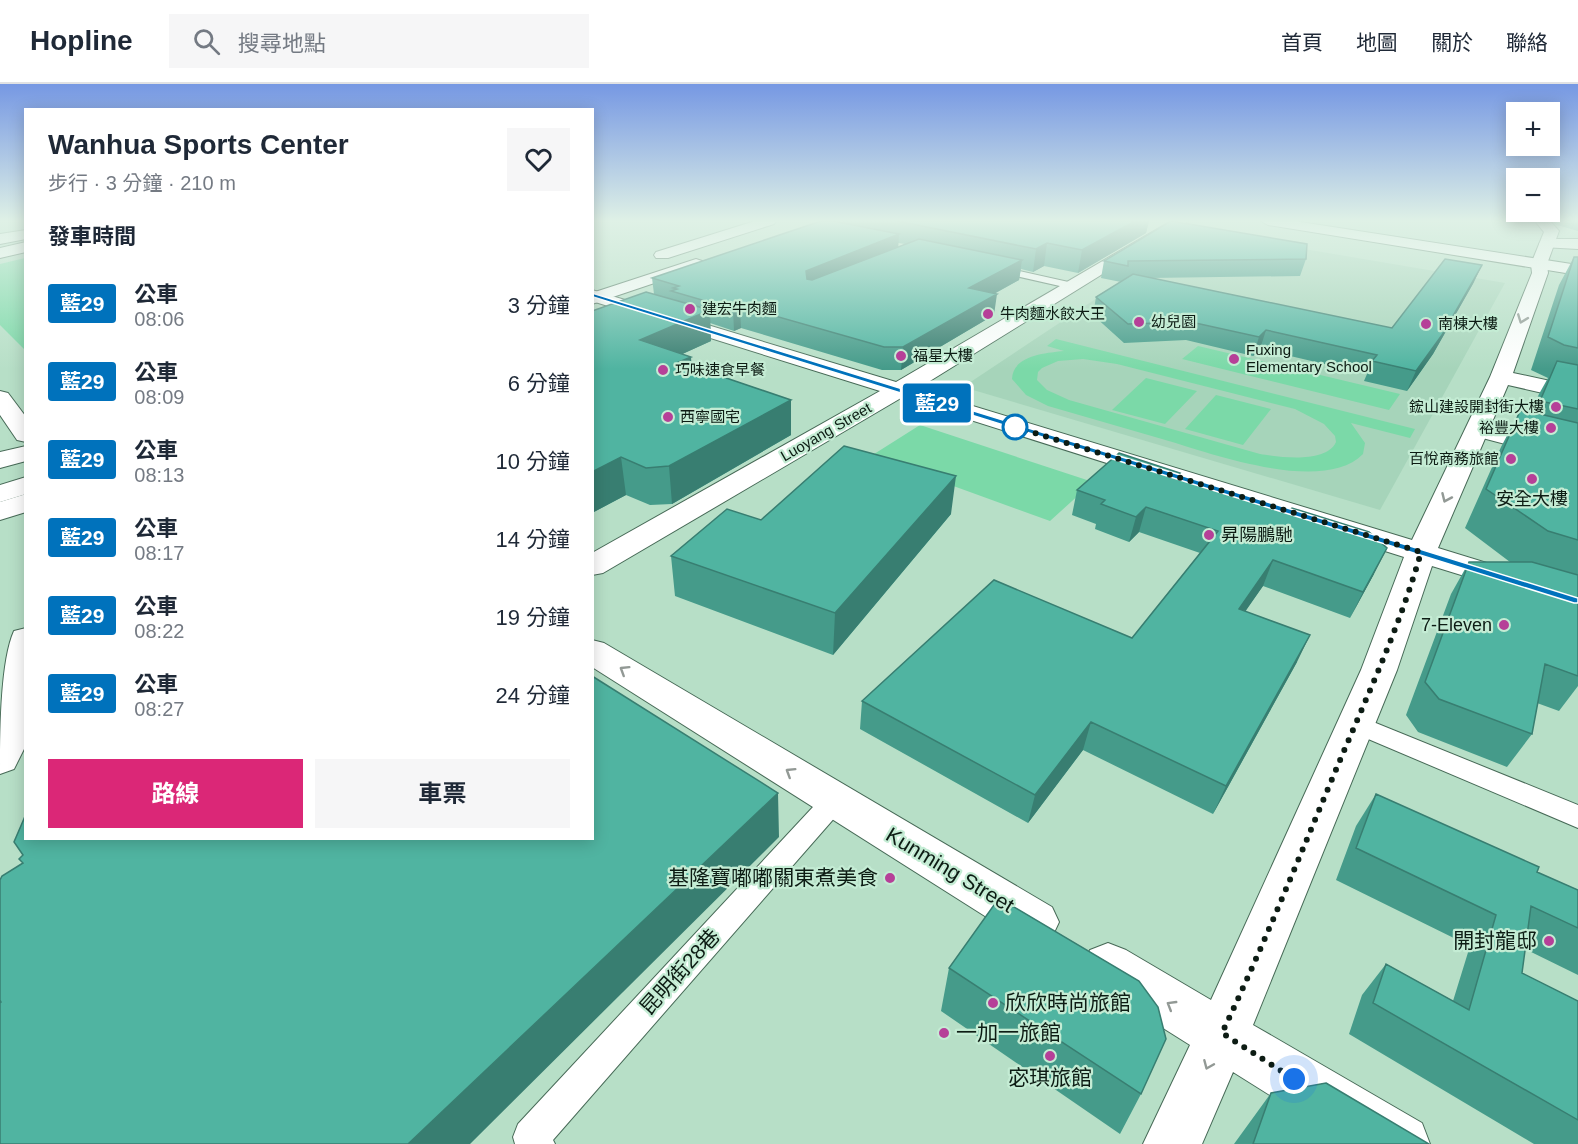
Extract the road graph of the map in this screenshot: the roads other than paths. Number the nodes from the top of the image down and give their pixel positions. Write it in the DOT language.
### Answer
graph roads {
  1 [pos="675,270"];
  2 [pos="1000,270"];
  3 [pos="1099,270"];
  4 [pos="1540,270"];
  5 [pos="1073,286"];
  6 [pos="594,298"];
  7 [pos="1501,377"];
  8 [pos="899,390"];
  9 [pos="1578,394"];
  10 [pos="0,398"];
  11 [pos="24,432"];
  12 [pos="1476,432"];
  13 [pos="821,435"];
  14 [pos="24,454"];
  15 [pos="1578,458"];
  16 [pos="0,460"];
  17 [pos="24,467"];
  18 [pos="0,474"];
  19 [pos="24,486"];
  20 [pos="0,494"];
  21 [pos="24,503"];
  22 [pos="0,512"];
  23 [pos="1421,552"];
  24 [pos="594,565"];
  25 [pos="594,574"];
  26 [pos="1578,601"];
  27 [pos="24,651"];
  28 [pos="594,652"];
  29 [pos="1356,724"];
  30 [pos="0,759"];
  31 [pos="835,800"];
  32 [pos="1578,817"];
  33 [pos="1222,1033"];
  34 [pos="536,1144"];
  35 [pos="1172,1144"];
  36 [pos="1401,1144"];
  1 -- 6 [label="main road"];
  2 -- 5 [label="lane"];
  3 -- 5 [label="main road, Luoyang Street"];
  4 -- 7 [label="main road, one-way"];
  5 -- 8 [label="main road, Luoyang Street"];
  6 -- 8 [label="main road"];
  7 -- 9 [label="main road"];
  7 -- 12 [label="main road"];
  8 -- 13 [label="main road, Luoyang Street"];
  8 -- 23 [label="main road"];
  10 -- 11 [label="main road"];
  12 -- 15 [label="lane"];
  12 -- 23 [label="main road, one-way"];
  13 -- 24 [label="main road, Luoyang Street"];
  13 -- 25 [label="lane"];
  14 -- 16 [label="main road"];
  17 -- 18 [label="main road"];
  19 -- 20 [label="main road"];
  21 -- 22 [label="main road"];
  23 -- 26 [label="main road"];
  23 -- 29 [label="main road"];
  27 -- 30 [label="main road"];
  31 -- 28 [label="main road, Kunming Street, one-way"];
  29 -- 32 [label="lane"];
  29 -- 33 [label="main road"];
  33 -- 31 [label="main road, Kunming Street, one-way"];
  31 -- 34 [label="lane, 昆明街28巷"];
  33 -- 35 [label="main road, one-way"];
  33 -- 36 [label="main road, Kunming Street"];
}
